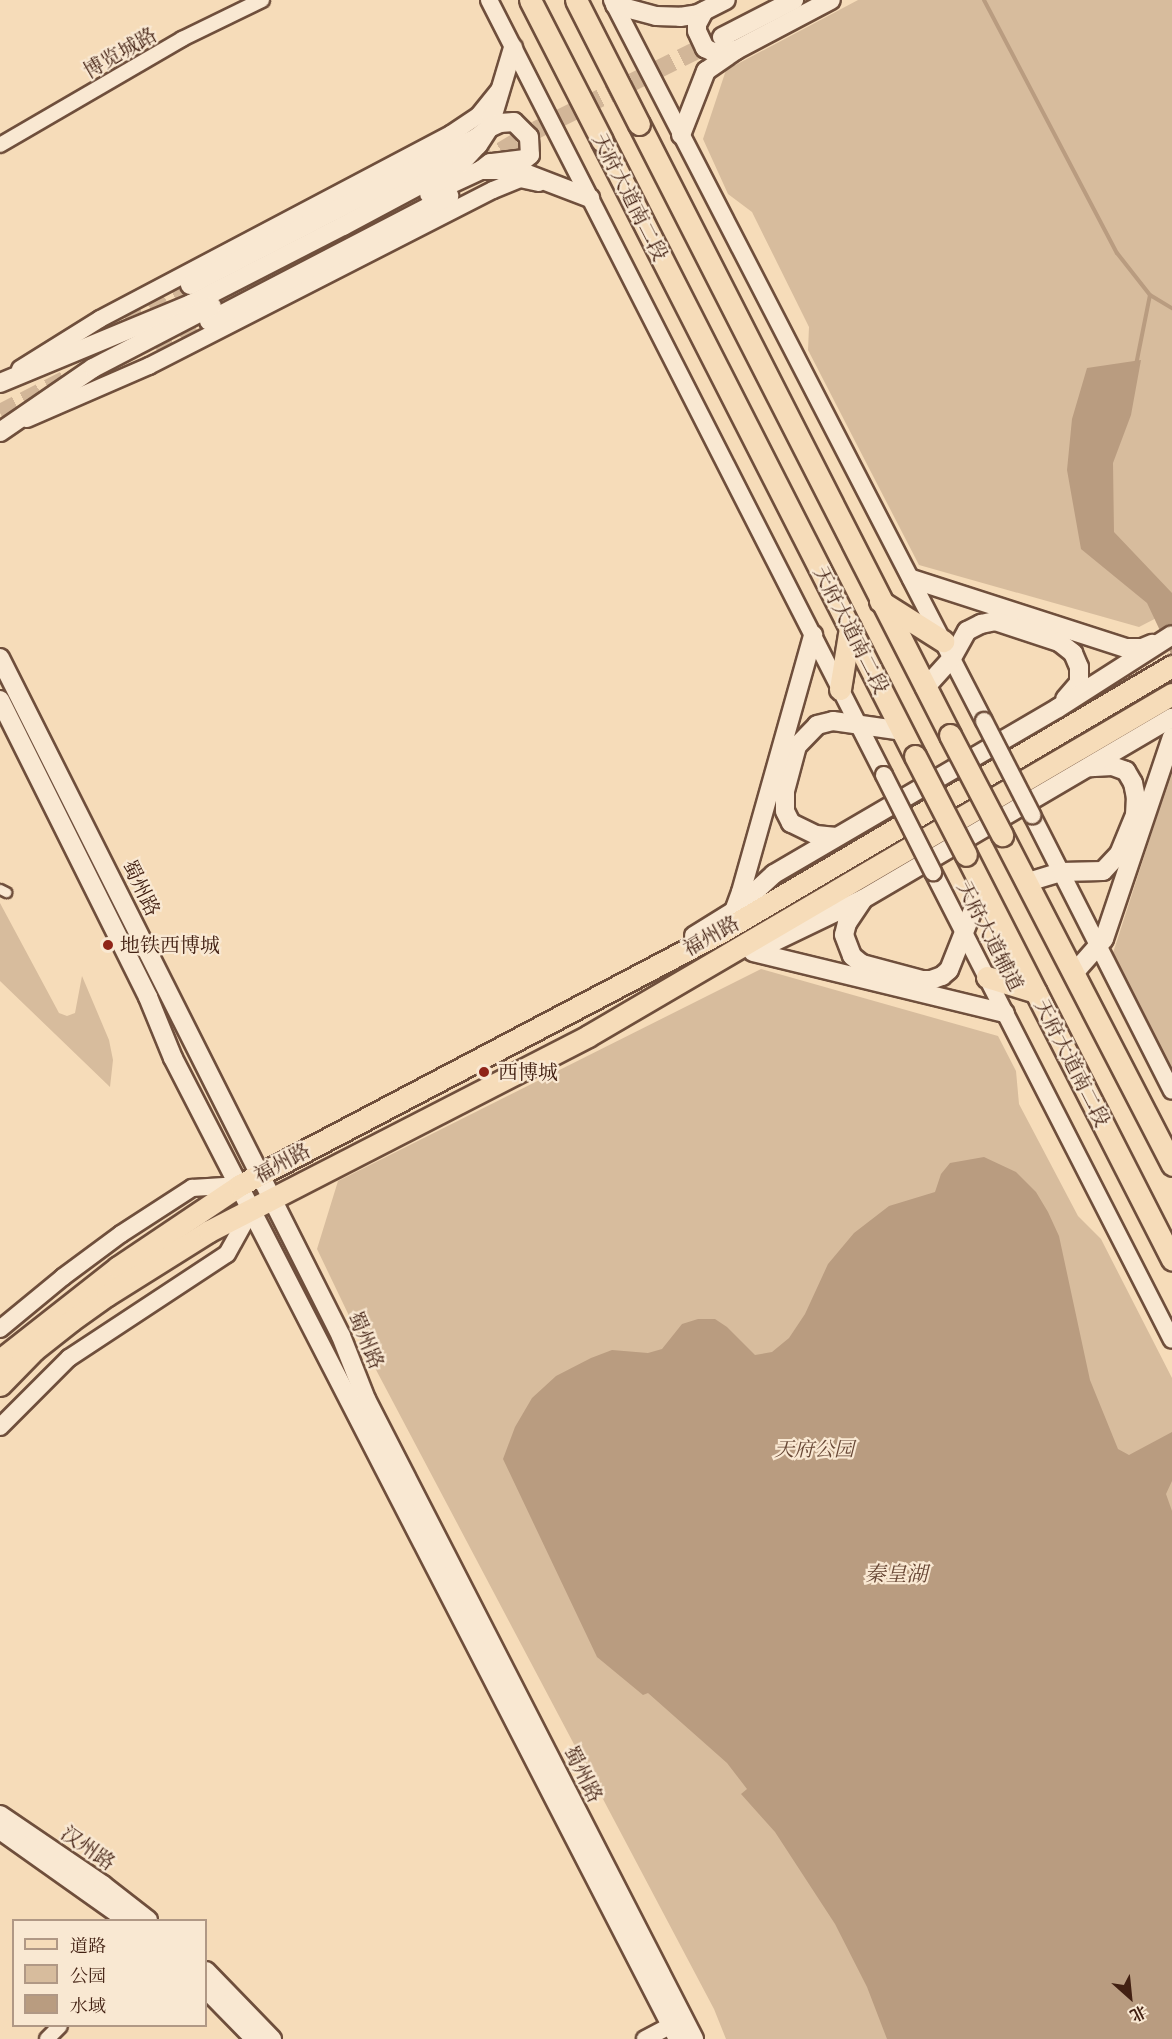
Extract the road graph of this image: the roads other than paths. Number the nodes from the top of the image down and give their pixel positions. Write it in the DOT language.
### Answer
graph roads {
  1 [pos="262,0"];
  2 [pos="489,0"];
  3 [pos="530,0"];
  4 [pos="576,0"];
  5 [pos="726,0"];
  6 [pos="769,0"];
  7 [pos="794,0"];
  8 [pos="831,0"];
  9 [pos="613,3"];
  10 [pos="705,11"];
  11 [pos="513,48"];
  12 [pos="736,50"];
  13 [pos="500,88"];
  14 [pos="489,128"];
  15 [pos="681,135"];
  16 [pos="0,145"];
  17 [pos="481,170"];
  18 [pos="522,172"];
  19 [pos="550,184"];
  20 [pos="590,198"];
  21 [pos="190,285"];
  22 [pos="209,321"];
  23 [pos="0,382"];
  24 [pos="5,429"];
  25 [pos="912,579"];
  26 [pos="880,601"];
  27 [pos="850,628"];
  28 [pos="1171,635"];
  29 [pos="813,636"];
  30 [pos="948,650"];
  31 [pos="0,658"];
  32 [pos="1172,666"];
  33 [pos="925,688"];
  34 [pos="840,689"];
  35 [pos="1172,694"];
  36 [pos="0,700"];
  37 [pos="1058,708"];
  38 [pos="1172,718"];
  39 [pos="858,725"];
  40 [pos="903,731"];
  41 [pos="1172,736"];
  42 [pos="1086,768"];
  43 [pos="836,837"];
  44 [pos="1061,872"];
  45 [pos="1028,882"];
  46 [pos="982,887"];
  47 [pos="862,899"];
  48 [pos="734,911"];
  49 [pos="965,933"];
  50 [pos="1099,948"];
  51 [pos="755,951"];
  52 [pos="1074,973"];
  53 [pos="987,977"];
  54 [pos="1036,992"];
  55 [pos="589,1001"];
  56 [pos="1005,1013"];
  57 [pos="588,1036"];
  58 [pos="1172,1091"];
  59 [pos="1172,1165"];
  60 [pos="259,1176"];
  61 [pos="240,1185"];
  62 [pos="271,1199"];
  63 [pos="252,1209"];
  64 [pos="1172,1260"];
  65 [pos="0,1329"];
  66 [pos="1172,1340"];
  67 [pos="0,1360"];
  68 [pos="0,1385"];
  69 [pos="0,1427"];
  70 [pos="0,1815"];
  71 [pos="0,1830"];
  72 [pos="126,1919"];
  73 [pos="147,1919"];
  74 [pos="207,1972"];
  75 [pos="207,1990"];
  76 [pos="58,2027"];
  77 [pos="684,2033"];
  78 [pos="47,2039"];
  79 [pos="255,2039"];
  80 [pos="272,2039"];
  81 [pos="645,2039"];
  1 -- 16 [label="street, 博览城路"];
  2 -- 11 [label="street, 天府大道辅道"];
  3 -- 27 [label="main road, 天府大道南二段, bridge"];
  4 -- 26 [label="main road, 天府大道南二段, bridge"];
  5 -- 10 [label="main road"];
  6 -- 7 [label="main road"];
  8 -- 12 [label="main road"];
  9 -- 10 [label="main road"];
  9 -- 15 [label="street"];
  10 -- 12 [label="main road"];
  11 -- 13 [label="main road"];
  11 -- 20 [label="street, 天府大道辅道"];
  12 -- 15 [label="main road"];
  13 -- 14 [label="main road"];
  13 -- 23 [label="street"];
  14 -- 17 [label="main road"];
  14 -- 21 [label="main road"];
  14 -- 23 [label="main road"];
  15 -- 25 [label="street"];
  17 -- 18 [label="main road"];
  17 -- 24 [label="main road"];
  18 -- 19 [label="main road"];
  18 -- 22 [label="main road"];
  19 -- 20 [label="main road"];
  19 -- 24 [label="street"];
  20 -- 29 [label="street, 天府大道辅道"];
  25 -- 28 [label="main road"];
  25 -- 30 [label="street"];
  26 -- 30 [label="main road"];
  26 -- 33 [label="main road, 天府大道南二段"];
  27 -- 34 [label="main road"];
  27 -- 40 [label="main road, 天府大道南二段"];
  28 -- 37 [label="main road"];
  29 -- 34 [label="street, 天府大道辅道"];
  29 -- 48 [label="main road"];
  30 -- 33 [label="main road"];
  30 -- 37 [label="main road"];
  30 -- 44 [label="street, bridge"];
  31 -- 60 [label="main road, 蜀州路"];
  32 -- 55 [label="main road, 福州路"];
  33 -- 45 [label="main road, 天府大道南二段, bridge"];
  34 -- 39 [label="street, 天府大道辅道"];
  35 -- 57 [label="main road, 福州路"];
  36 -- 61 [label="main road, 蜀州路"];
  37 -- 43 [label="main road"];
  38 -- 42 [label="main road"];
  39 -- 40 [label="main road"];
  39 -- 43 [label="main road"];
  39 -- 49 [label="street, 天府大道辅道, bridge"];
  40 -- 46 [label="main road, 天府大道南二段, bridge"];
  41 -- 50 [label="main road"];
  42 -- 44 [label="main road"];
  42 -- 47 [label="main road"];
  43 -- 48 [label="main road"];
  44 -- 45 [label="main road"];
  44 -- 50 [label="street"];
  45 -- 52 [label="main road, 天府大道南二段"];
  46 -- 49 [label="main road"];
  46 -- 54 [label="main road, 天府大道南二段"];
  47 -- 49 [label="main road"];
  47 -- 51 [label="main road"];
  48 -- 55 [label="main road"];
  49 -- 53 [label="street, 天府大道辅道"];
  50 -- 52 [label="main road"];
  50 -- 58 [label="street"];
  51 -- 56 [label="main road"];
  51 -- 57 [label="main road"];
  52 -- 59 [label="main road, 天府大道南二段"];
  53 -- 54 [label="main road"];
  53 -- 56 [label="street, 天府大道辅道"];
  54 -- 64 [label="main road, 天府大道南二段"];
  55 -- 60 [label="main road, 福州路"];
  56 -- 66 [label="street, 天府大道辅道"];
  57 -- 62 [label="main road, 福州路"];
  60 -- 61 [label="main road, 福州路"];
  60 -- 62 [label="main road, 蜀州路"];
  61 -- 63 [label="main road, 蜀州路"];
  61 -- 65 [label="street, 福州路"];
  61 -- 67 [label="main road, 福州路"];
  62 -- 63 [label="main road, 福州路"];
  62 -- 77 [label="main road, 蜀州路"];
  63 -- 68 [label="main road, 福州路"];
  63 -- 69 [label="street, 福州路"];
  63 -- 77 [label="main road, 蜀州路"];
  70 -- 73 [label="main road, 汉州路"];
  71 -- 72 [label="main road, 汉州路"];
  74 -- 80 [label="main road"];
  75 -- 79 [label="main road"];
  76 -- 78 [label="street"];
  77 -- 81 [label="street"];
}
